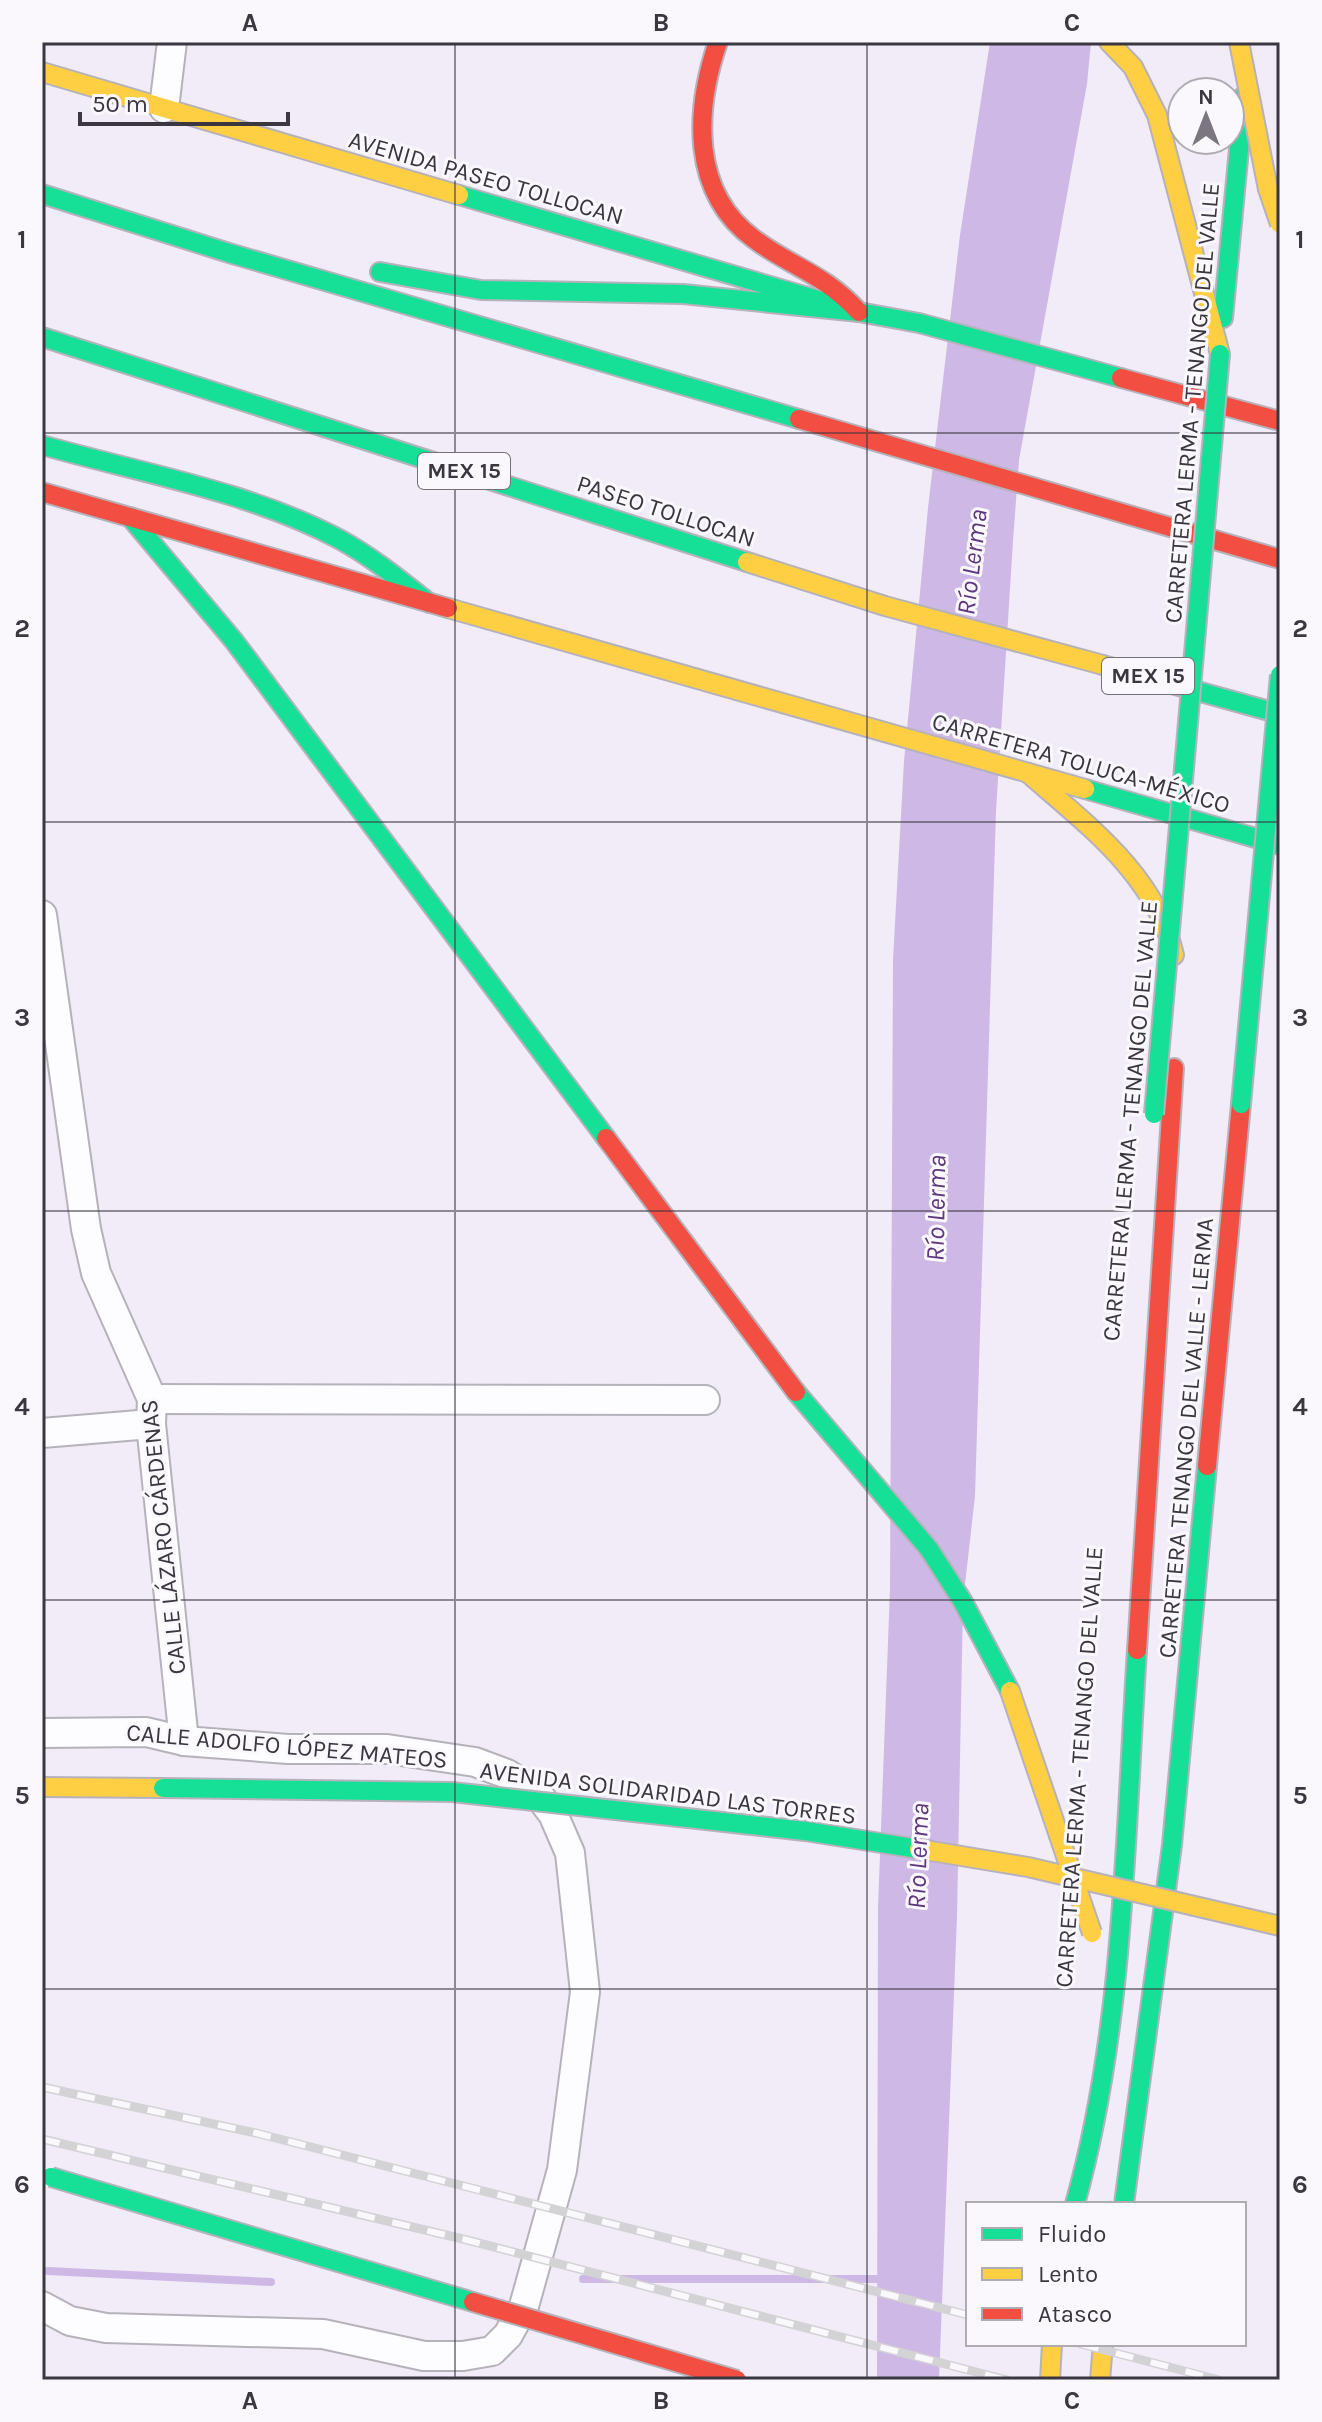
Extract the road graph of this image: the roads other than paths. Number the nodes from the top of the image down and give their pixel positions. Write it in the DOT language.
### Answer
graph roads {
  1 [pos="172,42"];
  2 [pos="718,42"];
  3 [pos="1109,42"];
  4 [pos="1239,42"];
  5 [pos="1249,42"];
  6 [pos="42,72"];
  7 [pos="164,108"];
  8 [pos="42,194"];
  9 [pos="1280,224"];
  10 [pos="229,253"];
  11 [pos="859,312"];
  12 [pos="42,337"];
  13 [pos="1220,354"];
  14 [pos="1280,421"];
  15 [pos="42,445"];
  16 [pos="42,492"];
  17 [pos="130,517"];
  18 [pos="1280,559"];
  19 [pos="429,603"];
  20 [pos="1280,675"];
  21 [pos="1280,714"];
  22 [pos="1020,771"];
  23 [pos="1280,845"];
  24 [pos="42,915"];
  25 [pos="1142,1271"];
  26 [pos="705,1400"];
  27 [pos="152,1412"];
  28 [pos="42,1433"];
  29 [pos="42,1733"];
  30 [pos="184,1741"];
  31 [pos="42,1787"];
  32 [pos="1096,1870"];
  33 [pos="1280,1926"];
  34 [pos="1069,2144"];
  35 [pos="47,2176"];
  36 [pos="1063,2202"];
  37 [pos="1076,2202"];
  38 [pos="1124,2202"];
  39 [pos="42,2306"];
  40 [pos="1052,2346"];
  41 [pos="1103,2346"];
  42 [pos="737,2380"];
  43 [pos="1050,2380"];
  44 [pos="1100,2380"];
  1 -- 7 [label="street"];
  2 -- 11 [label="main road"];
  3 -- 13 [label="main road"];
  4 -- 9 [label="main road, bridge"];
  5 -- 13 [label="main road, CARRETERA LERMA - TENANGO DEL VALLE, bridge"];
  6 -- 7 [label="main road, AVENIDA PASEO TOLLOCAN"];
  7 -- 11 [label="main road, AVENIDA PASEO TOLLOCAN"];
  8 -- 10 [label="main road"];
  10 -- 11 [label="main road"];
  10 -- 18 [label="main road"];
  11 -- 14 [label="main road, AVENIDA PASEO TOLLOCAN"];
  12 -- 21 [label="main road, PASEO TOLLOCAN / MEX 15"];
  13 -- 25 [label="main road, CARRETERA LERMA - TENANGO DEL VALLE, bridge"];
  15 -- 19 [label="main road"];
  16 -- 17 [label="main road"];
  17 -- 19 [label="main road"];
  17 -- 32 [label="main road, CARRETERA LERMA - TENANGO DEL VALLE, bridge"];
  19 -- 22 [label="main road, CARRETERA TOLUCA-MÉXICO"];
  20 -- 38 [label="main road, CARRETERA TENANGO DEL VALLE - LERMA, bridge"];
  22 -- 23 [label="main road, CARRETERA TOLUCA-MÉXICO"];
  22 -- 37 [label="main road"];
  24 -- 27 [label="street, CALLE LÁZARO CÁRDENAS"];
  26 -- 27 [label="street"];
  27 -- 28 [label="street"];
  27 -- 30 [label="street, CALLE LÁZARO CÁRDENAS"];
  29 -- 30 [label="street, CALLE ADOLFO LÓPEZ MATEOS"];
  30 -- 39 [label="street, CALLE ADOLFO LÓPEZ MATEOS"];
  31 -- 33 [label="main road, AVENIDA SOLIDARIDAD LAS TORRES, bridge"];
  34 -- 36 [label="main road"];
  35 -- 42 [label="main road, bridge"];
  40 -- 43 [label="main road"];
  41 -- 44 [label="main road"];
}
